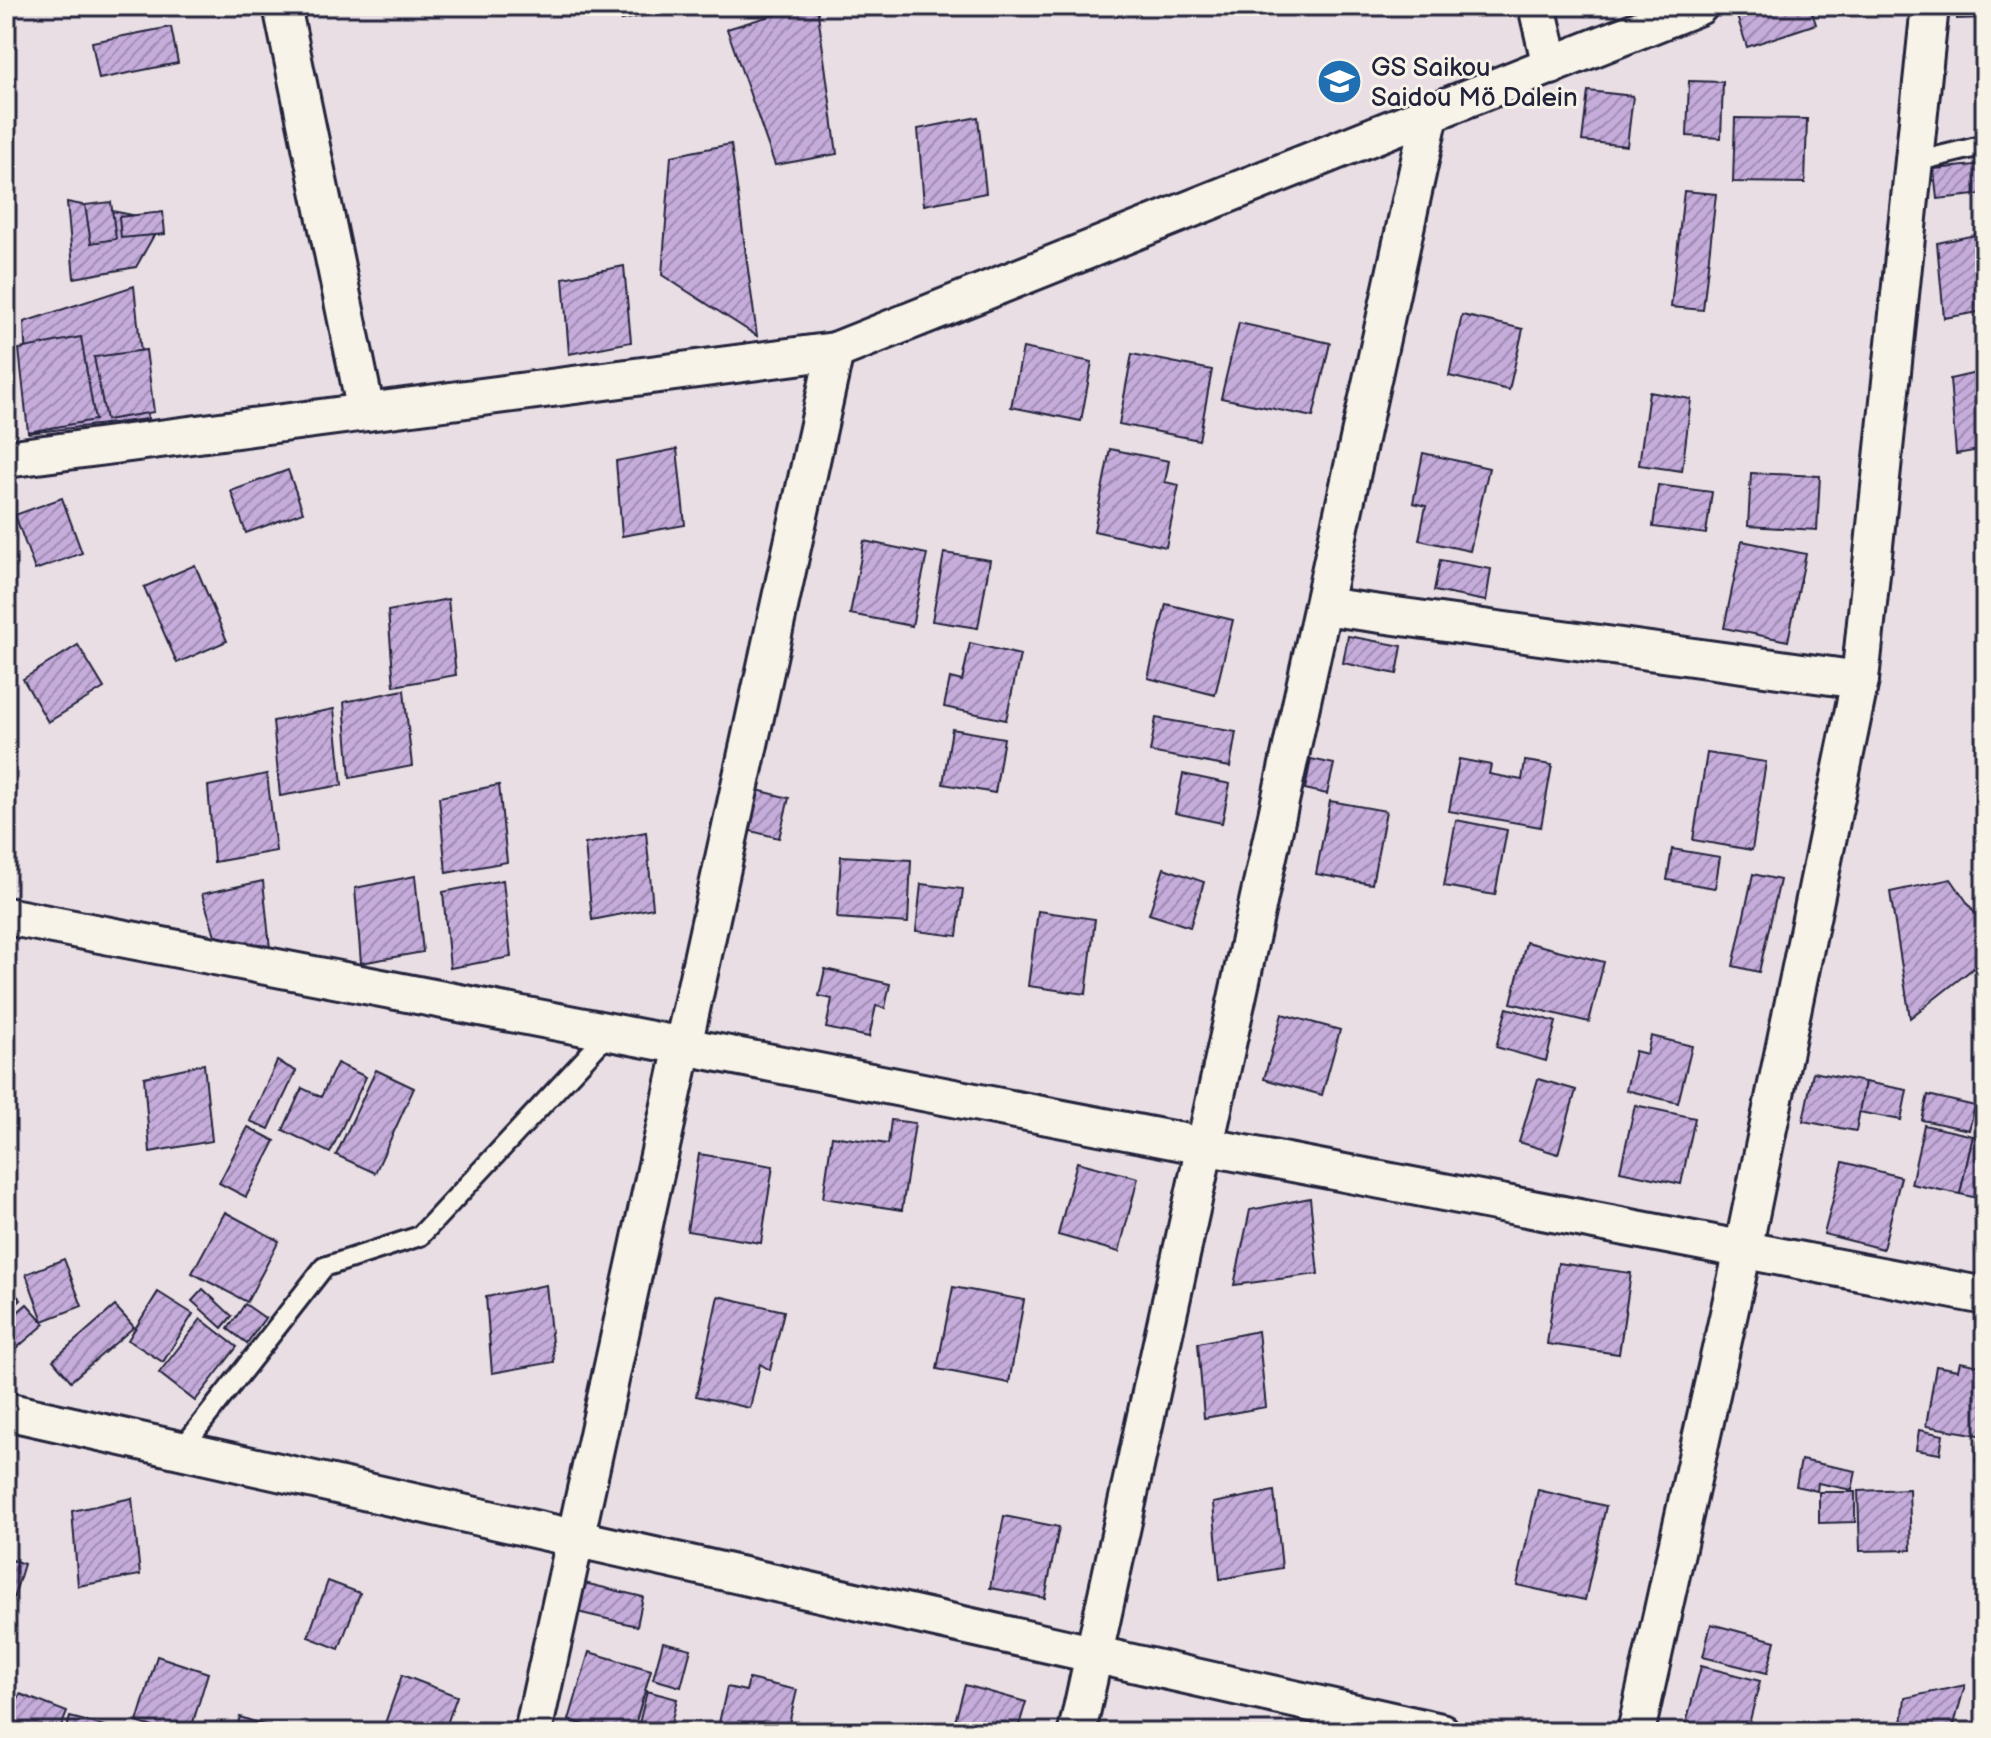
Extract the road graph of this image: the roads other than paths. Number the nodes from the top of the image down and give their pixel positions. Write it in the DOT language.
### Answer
graph roads {
  1 [pos="282,6"];
  2 [pos="1537,6"];
  3 [pos="1699,6"];
  4 [pos="1930,6"];
  5 [pos="1551,66"];
  6 [pos="1430,114"];
  7 [pos="1985,145"];
  8 [pos="1915,162"];
  9 [pos="835,351"];
  10 [pos="366,412"];
  11 [pos="6,459"];
  12 [pos="1323,606"];
  13 [pos="1860,680"];
  14 [pos="6,916"];
  15 [pos="610,1032"];
  16 [pos="683,1045"];
  17 [pos="1205,1146"];
  18 [pos="1743,1250"];
  19 [pos="1985,1296"];
  20 [pos="6,1411"];
  21 [pos="180,1451"];
  22 [pos="575,1538"];
  23 [pos="1093,1654"];
  24 [pos="533,1732"];
  25 [pos="1077,1732"];
  26 [pos="1441,1732"];
  27 [pos="1636,1732"];
  1 -- 10 [label="street"];
  2 -- 5 [label="street"];
  3 -- 5 [label="street"];
  4 -- 8 [label="street"];
  5 -- 6 [label="street"];
  6 -- 9 [label="street"];
  6 -- 12 [label="street"];
  7 -- 8 [label="lane"];
  8 -- 13 [label="street"];
  9 -- 10 [label="street"];
  9 -- 16 [label="street"];
  10 -- 11 [label="street"];
  12 -- 13 [label="street"];
  12 -- 17 [label="street"];
  13 -- 18 [label="street"];
  14 -- 15 [label="street"];
  15 -- 16 [label="street"];
  15 -- 21 [label="lane"];
  16 -- 17 [label="street"];
  16 -- 22 [label="street"];
  17 -- 18 [label="street"];
  17 -- 23 [label="street"];
  18 -- 19 [label="street"];
  18 -- 27 [label="street"];
  20 -- 21 [label="street"];
  21 -- 22 [label="street"];
  22 -- 23 [label="street"];
  22 -- 24 [label="street"];
  23 -- 25 [label="street"];
  23 -- 26 [label="street"];
}
